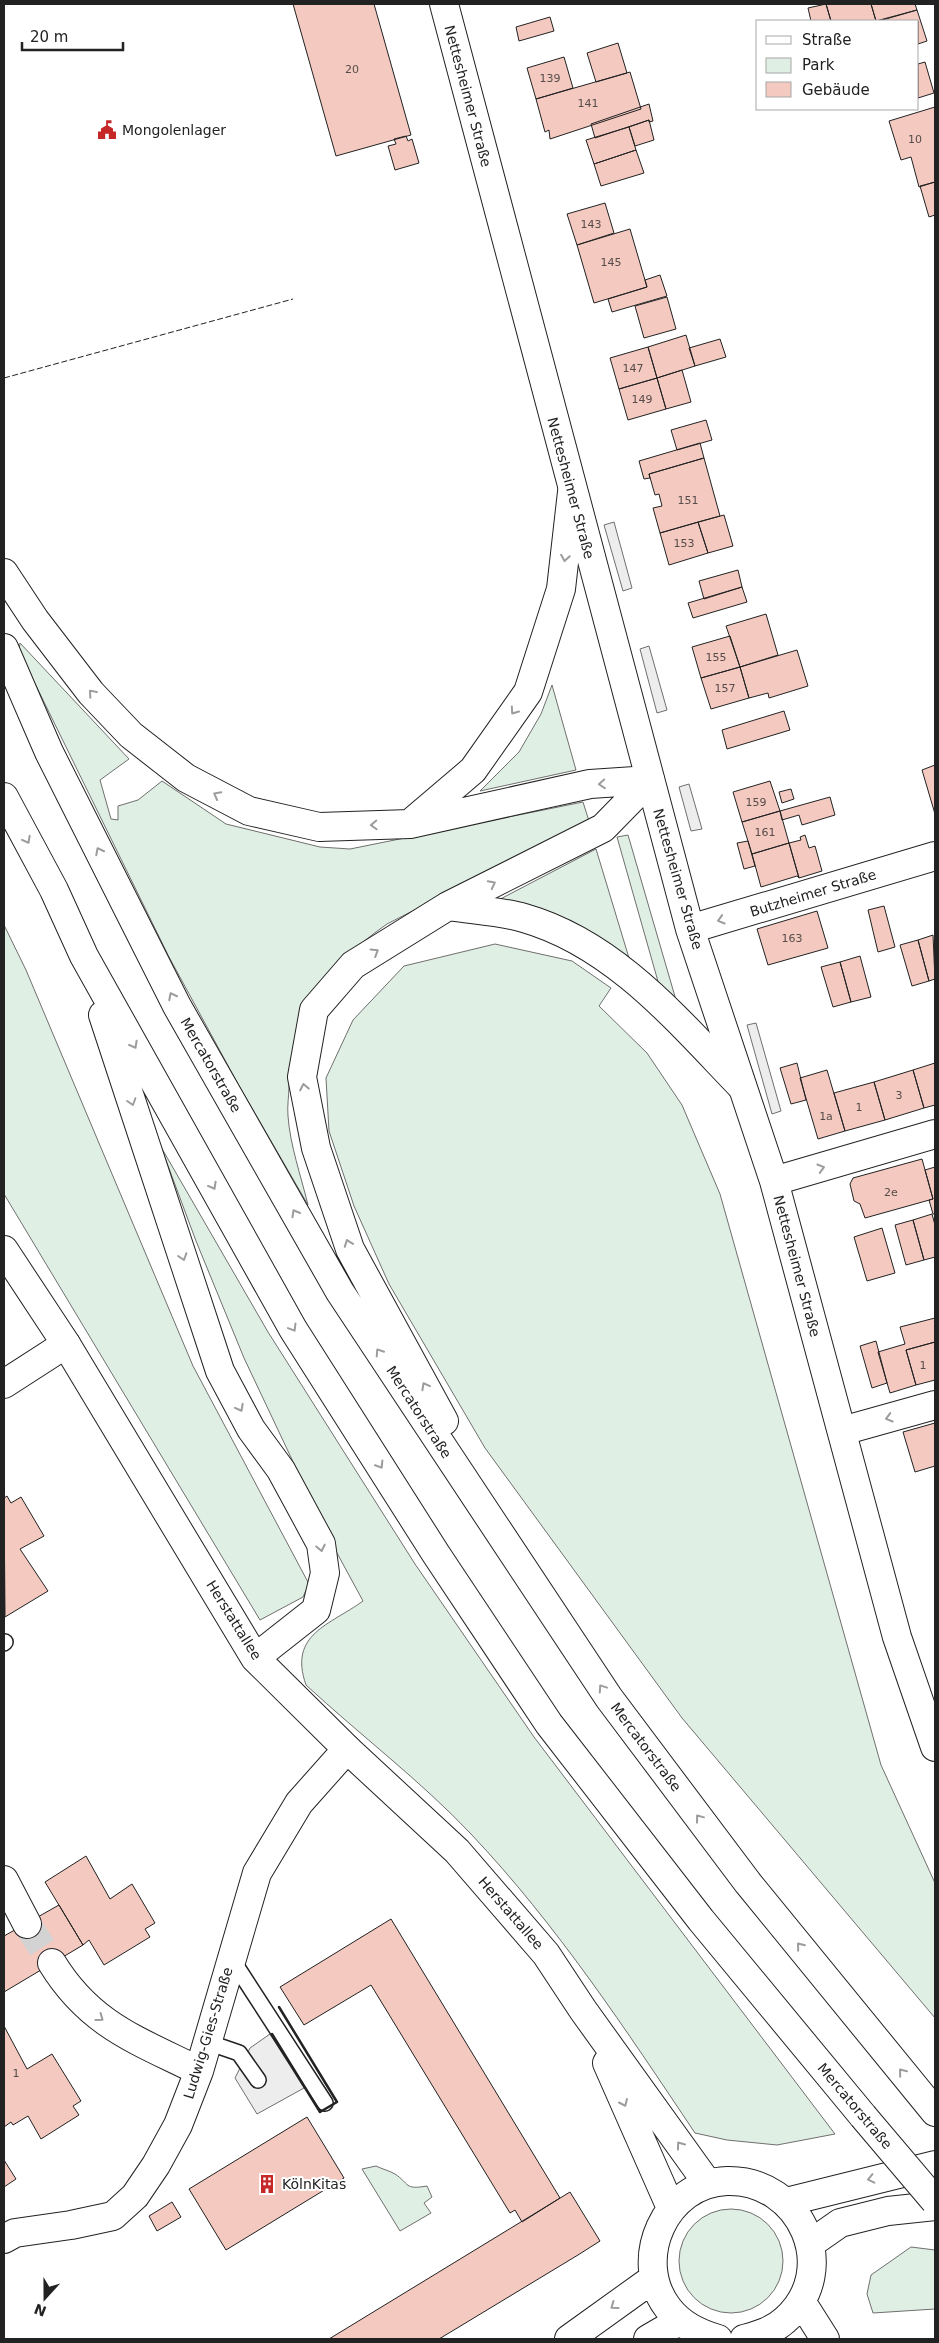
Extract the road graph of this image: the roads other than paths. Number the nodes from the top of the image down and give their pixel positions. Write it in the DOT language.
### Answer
graph roads {
  1 [pos="444,4"];
  2 [pos="572,492"];
  3 [pos="4,572"];
  4 [pos="4,648"];
  5 [pos="650,780"];
  6 [pos="4,797"];
  7 [pos="410,824"];
  8 [pos="935,856"];
  9 [pos="448,906"];
  10 [pos="690,929"];
  11 [pos="84,956"];
  12 [pos="742,1087"];
  13 [pos="935,1134"];
  14 [pos="774,1181"];
  15 [pos="4,1250"];
  16 [pos="66,1344"];
  17 [pos="4,1384"];
  18 [pos="935,1405"];
  19 [pos="842,1431"];
  20 [pos="541,1598"];
  21 [pos="255,1658"];
  22 [pos="924,1681"];
  23 [pos="935,1747"];
  24 [pos="347,1748"];
  25 [pos="4,1880"];
  26 [pos="27,1924"];
  27 [pos="232,1958"];
  28 [pos="52,1963"];
  29 [pos="583,2010"];
  30 [pos="207,2042"];
  31 [pos="199,2071"];
  32 [pos="258,2080"];
  33 [pos="325,2103"];
  34 [pos="934,2111"];
  35 [pos="935,2164"];
  36 [pos="708,2184"];
  37 [pos="935,2201"];
  38 [pos="786,2202"];
  39 [pos="935,2206"];
  40 [pos="672,2208"];
  41 [pos="4,2239"];
  42 [pos="810,2244"];
  43 [pos="654,2278"];
  44 [pos="801,2301"];
  45 [pos="680,2321"];
  46 [pos="758,2337"];
  47 [pos="569,2339"];
  48 [pos="648,2339"];
  49 [pos="718,2339"];
  50 [pos="825,2339"];
  1 -- 2 [label="main road, Nettesheimer Straße"];
  2 -- 5 [label="main road, Nettesheimer Straße"];
  2 -- 7 [label="main road, one-way"];
  7 -- 3 [label="main road, one-way"];
  20 -- 4 [label="main road, Mercatorstraße, one-way"];
  5 -- 7 [label="main road, one-way"];
  9 -- 5 [label="main road, one-way"];
  5 -- 10 [label="main road, Nettesheimer Straße"];
  6 -- 11 [label="main road, Mercatorstraße, one-way"];
  8 -- 10 [label="main road, Butzheimer Straße, one-way"];
  9 -- 12 [label="main road"];
  20 -- 9 [label="main road, one-way"];
  10 -- 12 [label="main road, Nettesheimer Straße"];
  11 -- 21 [label="main road, one-way"];
  11 -- 37 [label="main road, Mercatorstraße, one-way, bridge"];
  12 -- 14 [label="main road, Nettesheimer Straße"];
  14 -- 13 [label="main road, one-way"];
  14 -- 19 [label="main road, Nettesheimer Straße"];
  15 -- 16 [label="main road, Herstattallee"];
  16 -- 17 [label="main road"];
  16 -- 21 [label="main road, Herstattallee"];
  18 -- 19 [label="main road, one-way"];
  19 -- 22 [label="main road, Nettesheimer Straße"];
  34 -- 20 [label="main road, Mercatorstraße, one-way"];
  21 -- 24 [label="main road, Herstattallee"];
  22 -- 23 [label="main road, Nettesheimer Straße"];
  24 -- 27 [label="main road, Ludwig-Gies-Straße"];
  24 -- 29 [label="main road, Herstattallee"];
  25 -- 26 [label="main road"];
  27 -- 30 [label="main road, Ludwig-Gies-Straße"];
  27 -- 33 [label="lane"];
  28 -- 31 [label="main road, one-way"];
  36 -- 29 [label="main road, Herstattallee, one-way"];
  29 -- 40 [label="main road, Herstattallee, one-way"];
  30 -- 31 [label="main road, Ludwig-Gies-Straße"];
  30 -- 32 [label="lane"];
  31 -- 41 [label="main road, Ludwig-Gies-Straße"];
  35 -- 38 [label="main road, one-way"];
  36 -- 38 [label="main road"];
  36 -- 40 [label="main road"];
  38 -- 42 [label="main road"];
  39 -- 42 [label="main road"];
  40 -- 43 [label="main road"];
  42 -- 44 [label="main road"];
  43 -- 45 [label="main road"];
  43 -- 47 [label="main road, one-way"];
  44 -- 46 [label="main road"];
  44 -- 50 [label="main road"];
  45 -- 48 [label="main road"];
  45 -- 49 [label="main road"];
}
